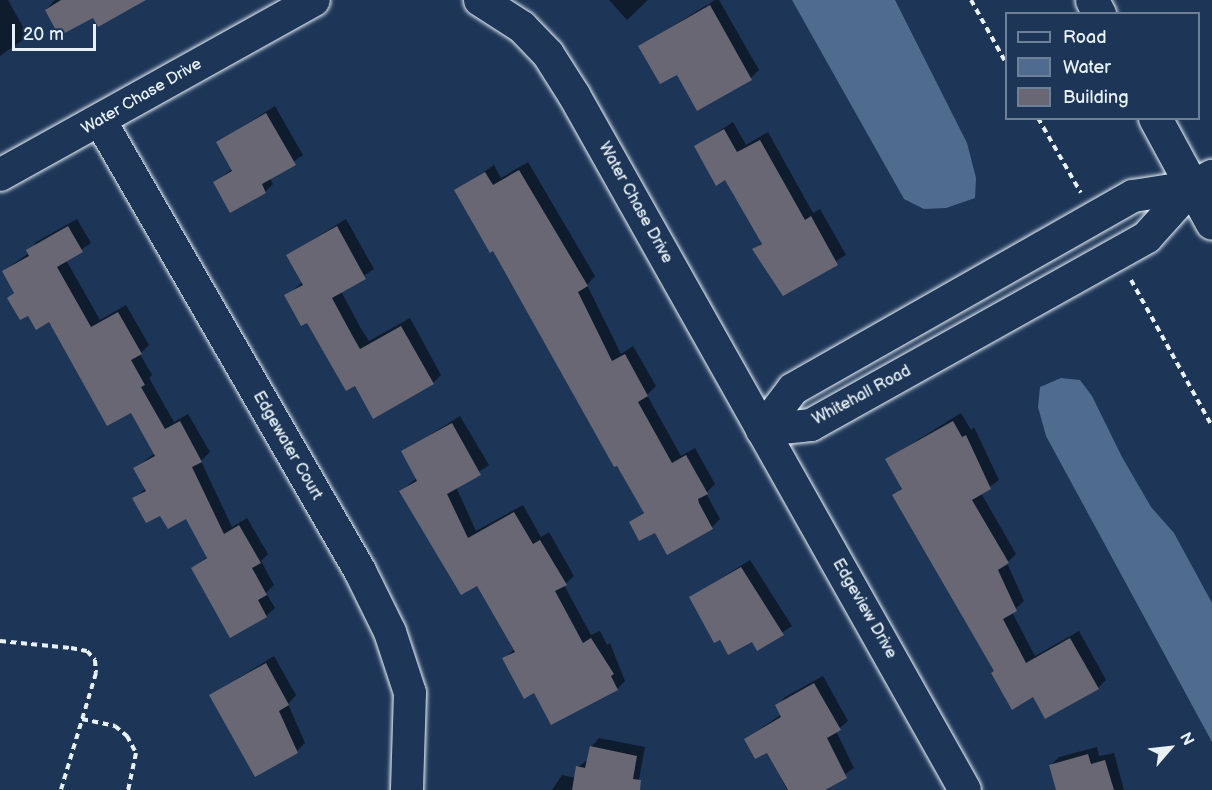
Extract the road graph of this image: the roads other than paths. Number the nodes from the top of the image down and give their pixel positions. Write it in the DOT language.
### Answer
graph roads {
  1 [pos="314,0"];
  2 [pos="480,0"];
  3 [pos="1156,120"];
  4 [pos="101,122"];
  5 [pos="0,176"];
  6 [pos="1202,182"];
  7 [pos="1212,223"];
  8 [pos="762,429"];
  9 [pos="407,790"];
  10 [pos="965,790"];
  1 -- 4 [label="street, Water Chase Drive"];
  2 -- 8 [label="street, Water Chase Drive"];
  3 -- 6 [label="main road"];
  4 -- 5 [label="street, Water Chase Drive"];
  4 -- 9 [label="street, Edgewater Court"];
  6 -- 7 [label="main road"];
  6 -- 8 [label="street, Whitehall Road"];
  6 -- 8 [label="street"];
  8 -- 10 [label="street, Edgeview Drive"];
}
